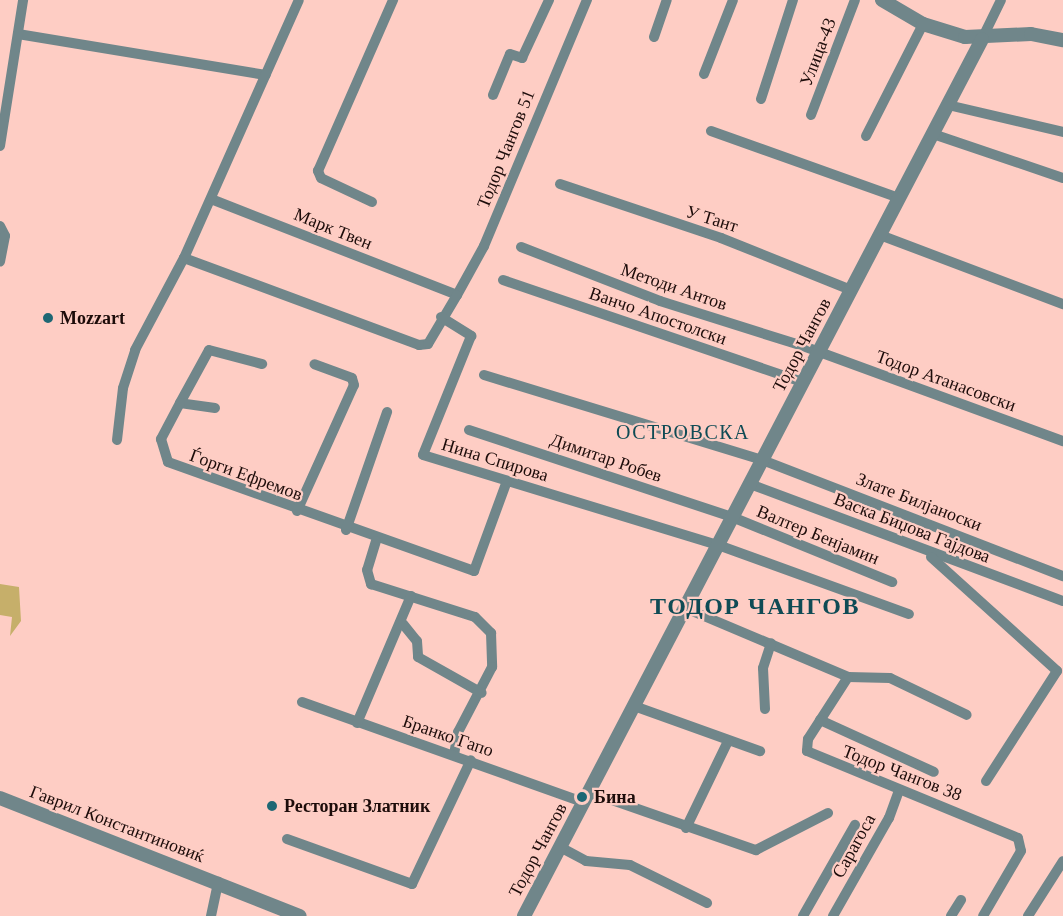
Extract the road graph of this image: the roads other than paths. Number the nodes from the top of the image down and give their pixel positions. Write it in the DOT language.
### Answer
graph roads {
  1 [pos="23,0"];
  2 [pos="299,0"];
  3 [pos="393,0"];
  4 [pos="549,0"];
  5 [pos="587,0"];
  6 [pos="668,0"];
  7 [pos="733,0"];
  8 [pos="793,0"];
  9 [pos="855,0"];
  10 [pos="882,0"];
  11 [pos="1001,0"];
  12 [pos="923,24"];
  13 [pos="18,34"];
  14 [pos="654,38"];
  15 [pos="982,39"];
  16 [pos="1063,40"];
  17 [pos="704,74"];
  18 [pos="266,75"];
  19 [pos="494,95"];
  20 [pos="761,99"];
  21 [pos="948,105"];
  22 [pos="812,115"];
  23 [pos="711,131"];
  24 [pos="1063,132"];
  25 [pos="933,134"];
  26 [pos="866,136"];
  27 [pos="0,146"];
  28 [pos="1063,178"];
  29 [pos="560,184"];
  30 [pos="899,198"];
  31 [pos="211,199"];
  32 [pos="372,202"];
  33 [pos="0,226"];
  34 [pos="880,235"];
  35 [pos="521,247"];
  36 [pos="184,258"];
  37 [pos="0,262"];
  38 [pos="503,280"];
  39 [pos="851,290"];
  40 [pos="457,296"];
  41 [pos="1063,304"];
  42 [pos="441,316"];
  43 [pos="818,352"];
  44 [pos="262,364"];
  45 [pos="314,364"];
  46 [pos="484,375"];
  47 [pos="803,382"];
  48 [pos="180,403"];
  49 [pos="215,408"];
  50 [pos="387,412"];
  51 [pos="469,430"];
  52 [pos="117,440"];
  53 [pos="1063,441"];
  54 [pos="762,460"];
  55 [pos="507,481"];
  56 [pos="750,483"];
  57 [pos="297,511"];
  58 [pos="732,517"];
  59 [pos="346,530"];
  60 [pos="376,541"];
  61 [pos="718,545"];
  62 [pos="926,553"];
  63 [pos="1063,576"];
  64 [pos="892,582"];
  65 [pos="411,596"];
  66 [pos="1063,601"];
  67 [pos="685,608"];
  68 [pos="909,614"];
  69 [pos="403,624"];
  70 [pos="771,643"];
  71 [pos="848,677"];
  72 [pos="482,693"];
  73 [pos="302,702"];
  74 [pos="634,706"];
  75 [pos="765,709"];
  76 [pos="967,714"];
  77 [pos="820,720"];
  78 [pos="357,723"];
  79 [pos="728,741"];
  80 [pos="760,751"];
  81 [pos="454,754"];
  82 [pos="471,760"];
  83 [pos="934,772"];
  84 [pos="986,781"];
  85 [pos="899,790"];
  86 [pos="586,797"];
  87 [pos="1,800"];
  88 [pos="828,813"];
  89 [pos="855,825"];
  90 [pos="686,828"];
  91 [pos="287,839"];
  92 [pos="560,847"];
  93 [pos="1063,861"];
  94 [pos="218,882"];
  95 [pos="961,900"];
  96 [pos="708,903"];
  97 [pos="211,916"];
  98 [pos="300,916"];
  99 [pos="524,916"];
  100 [pos="803,916"];
  101 [pos="833,916"];
  102 [pos="951,916"];
  103 [pos="983,916"];
  104 [pos="1028,916"];
  1 -- 13 [label="street"];
  2 -- 18 [label="street"];
  3 -- 32 [label="street"];
  4 -- 19 [label="street"];
  5 -- 40 [label="street, Тодор Чангов 51"];
  6 -- 14 [label="street"];
  7 -- 17 [label="street"];
  8 -- 20 [label="street"];
  9 -- 22 [label="street, Улица-43"];
  10 -- 12 [label="street"];
  11 -- 15 [label="street, Тодор Чангов"];
  12 -- 15 [label="street"];
  12 -- 26 [label="street"];
  13 -- 18 [label="street"];
  13 -- 27 [label="street"];
  15 -- 16 [label="street"];
  15 -- 21 [label="street, Тодор Чангов"];
  18 -- 31 [label="street"];
  21 -- 24 [label="street"];
  21 -- 25 [label="street, Тодор Чангов"];
  23 -- 30 [label="street"];
  25 -- 28 [label="street"];
  25 -- 30 [label="street, Тодор Чангов"];
  29 -- 39 [label="street, У Тант"];
  30 -- 34 [label="street, Тодор Чангов"];
  31 -- 36 [label="street"];
  31 -- 40 [label="street, Марк Твен"];
  33 -- 37 [label="street"];
  34 -- 39 [label="street, Тодор Чангов"];
  34 -- 41 [label="street"];
  35 -- 43 [label="street, Методи Антов"];
  36 -- 42 [label="street"];
  36 -- 52 [label="street"];
  38 -- 47 [label="street, Ванчо Апостолски"];
  39 -- 43 [label="street, Тодор Чангов"];
  40 -- 42 [label="street, Тодор Чангов 51"];
  42 -- 55 [label="street, Нина Спирова"];
  43 -- 47 [label="street, Тодор Чангов"];
  43 -- 53 [label="street, Тодор Атанасовски"];
  44 -- 48 [label="street"];
  45 -- 57 [label="street"];
  46 -- 54 [label="street, Злате Билјаноски"];
  47 -- 54 [label="street, Тодор Чангов"];
  48 -- 49 [label="street"];
  48 -- 57 [label="street, Ѓорги Ефремов"];
  50 -- 59 [label="street"];
  51 -- 58 [label="street, Димитар Робев"];
  54 -- 56 [label="street, Тодор Чангов"];
  54 -- 63 [label="street, Злате Билјаноски"];
  55 -- 60 [label="street, Ѓорги Ефремов"];
  55 -- 61 [label="street, Нина Спирова"];
  56 -- 58 [label="street, Тодор Чангов"];
  56 -- 62 [label="street, Васка Биџова Гајдова"];
  57 -- 59 [label="street, Ѓорги Ефремов"];
  58 -- 61 [label="street, Тодор Чангов"];
  58 -- 64 [label="street, Валтер Бенјамин"];
  59 -- 60 [label="street, Ѓорги Ефремов"];
  60 -- 65 [label="street"];
  61 -- 67 [label="street, Тодор Чангов"];
  61 -- 68 [label="street, Нина Спирова"];
  62 -- 66 [label="street, Васка Биџова Гајдова"];
  62 -- 84 [label="street"];
  65 -- 69 [label="street"];
  65 -- 72 [label="street"];
  67 -- 70 [label="street"];
  67 -- 74 [label="street, Тодор Чангов"];
  69 -- 72 [label="street"];
  69 -- 78 [label="street"];
  70 -- 71 [label="street"];
  70 -- 75 [label="street"];
  71 -- 76 [label="street"];
  71 -- 77 [label="street, Тодор Чангов 38"];
  72 -- 81 [label="street"];
  73 -- 78 [label="street, Бранко Гапо"];
  74 -- 79 [label="street"];
  74 -- 86 [label="street, Тодор Чангов"];
  77 -- 83 [label="street, Тодор Чангов 38"];
  77 -- 85 [label="street, Тодор Чангов 38"];
  78 -- 81 [label="street, Бранко Гапо"];
  79 -- 80 [label="street"];
  79 -- 90 [label="street"];
  81 -- 82 [label="street, Бранко Гапо"];
  82 -- 86 [label="street, Бранко Гапо"];
  82 -- 91 [label="street"];
  85 -- 101 [label="street, Сарагоса"];
  85 -- 103 [label="street, Тодор Чангов 38"];
  86 -- 90 [label="street, Бранко Гапо"];
  86 -- 92 [label="street, Тодор Чангов"];
  87 -- 94 [label="street, Гаврил Константиновиќ"];
  88 -- 90 [label="street, Бранко Гапо"];
  89 -- 100 [label="street"];
  92 -- 96 [label="street"];
  92 -- 99 [label="street, Тодор Чангов"];
  93 -- 104 [label="street"];
  94 -- 97 [label="street"];
  94 -- 98 [label="street, Гаврил Константиновиќ"];
  95 -- 102 [label="street"];
}
